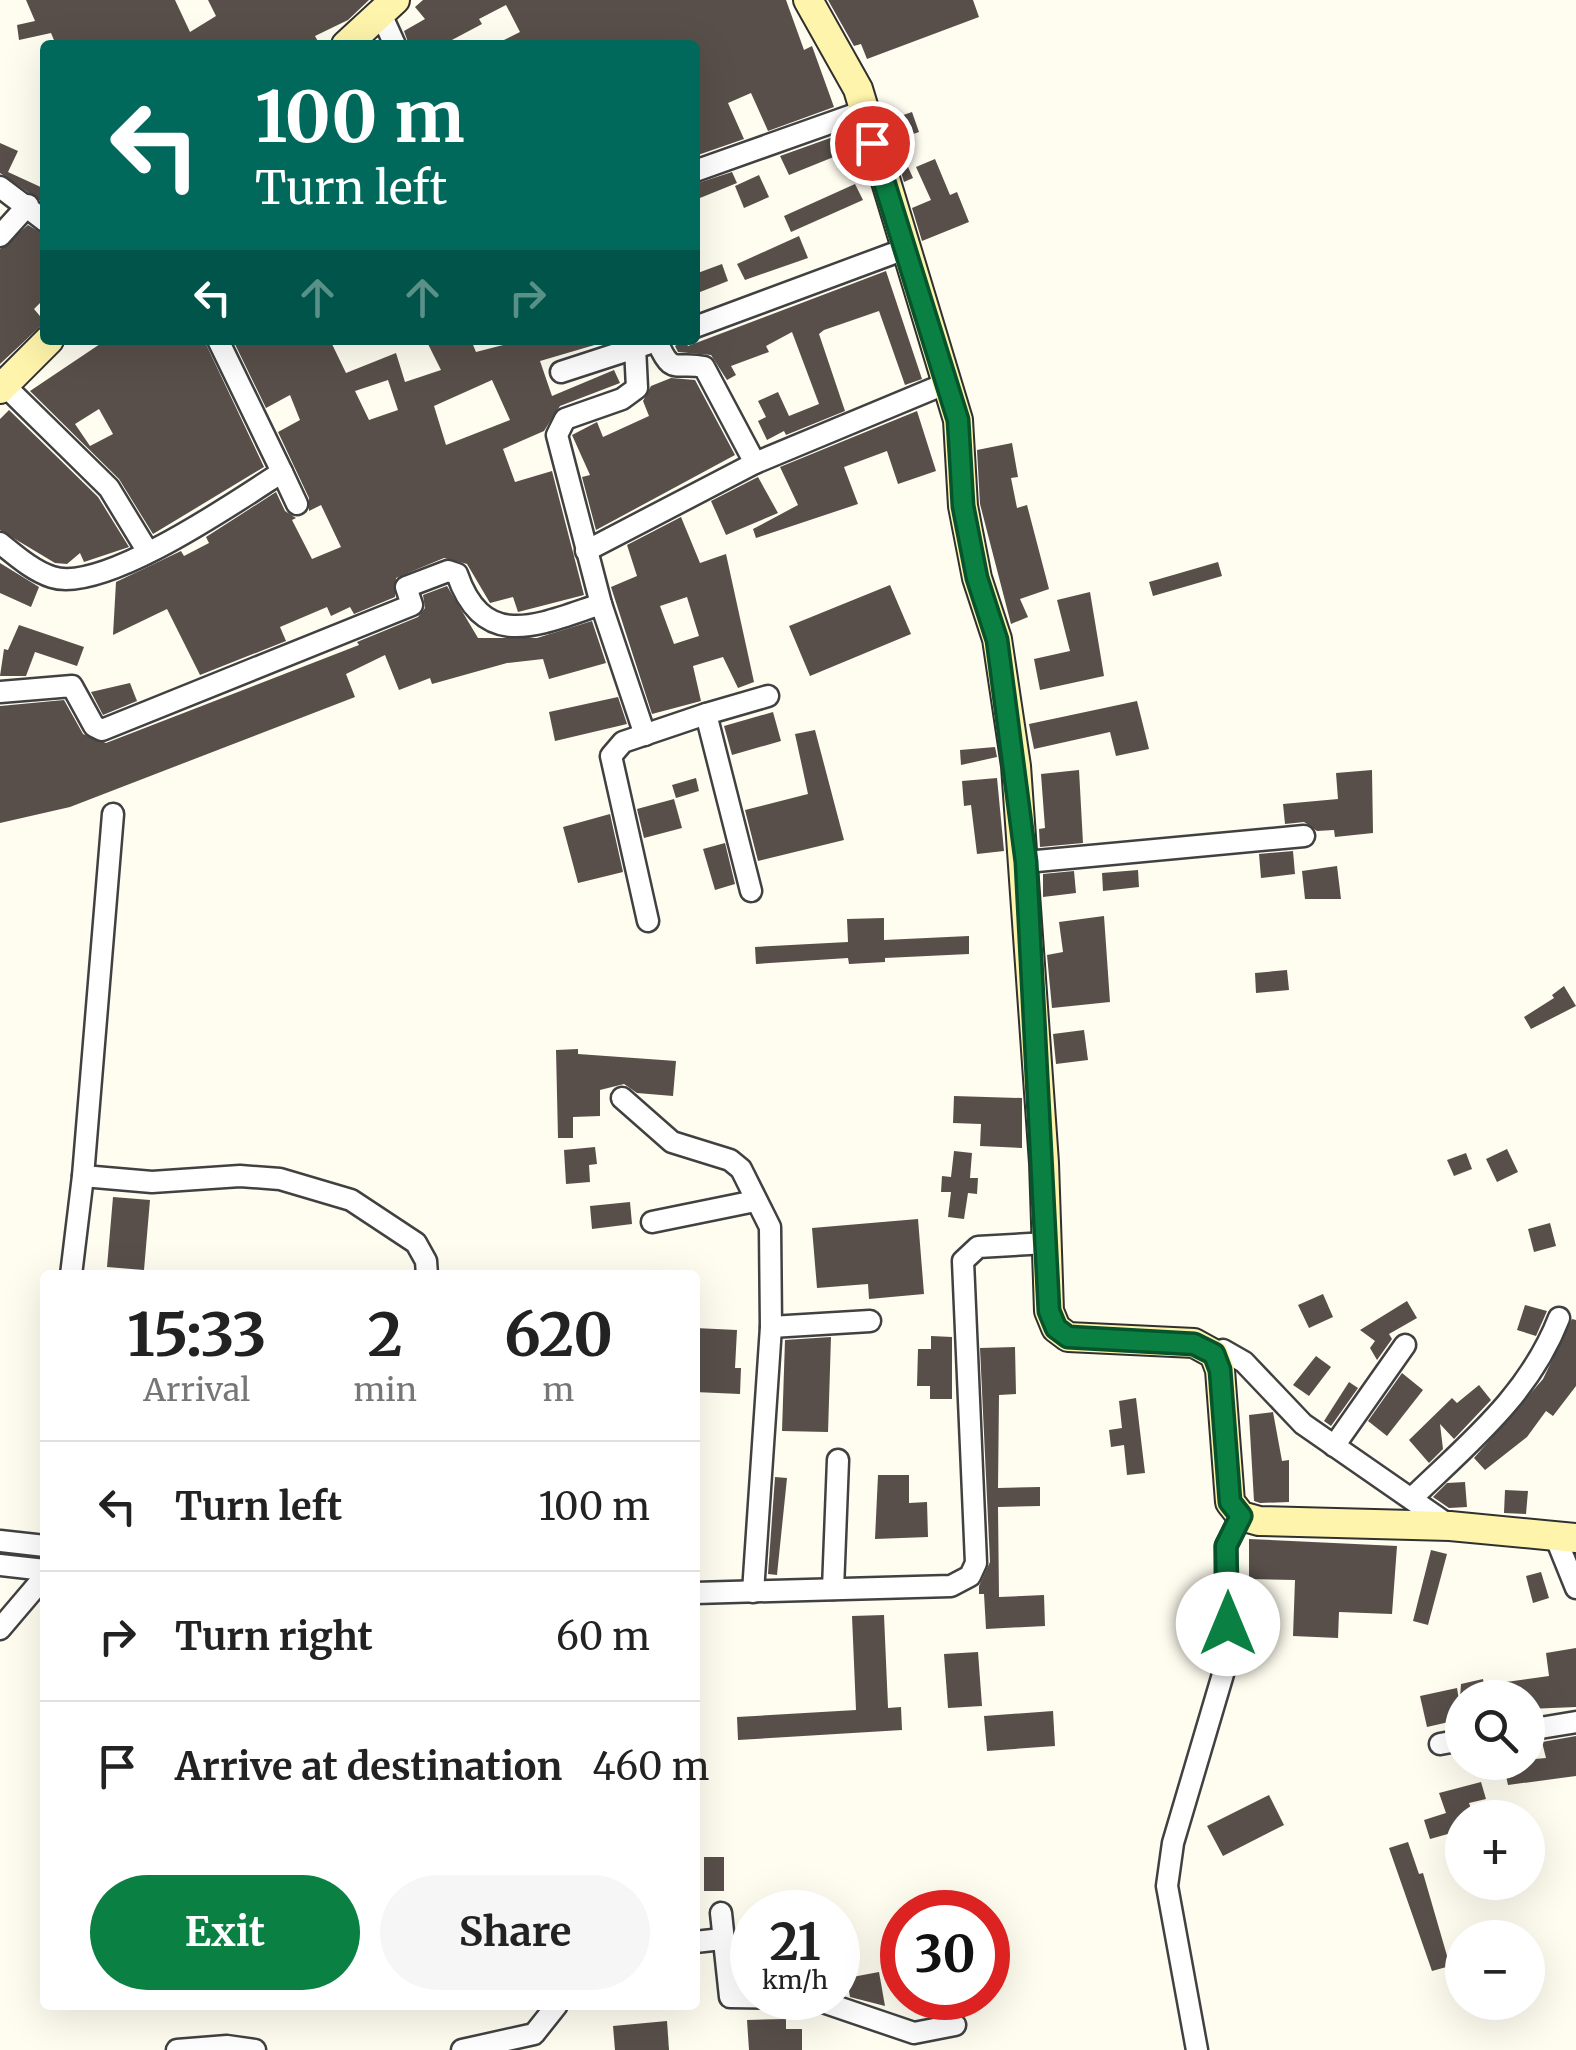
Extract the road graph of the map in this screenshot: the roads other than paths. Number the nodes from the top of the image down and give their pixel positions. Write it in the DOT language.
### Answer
graph roads {
  1 [pos="808,0"];
  2 [pos="388,6"];
  3 [pos="351,40"];
  4 [pos="394,40"];
  5 [pos="864,111"];
  6 [pos="700,169"];
  7 [pos="0,188"];
  8 [pos="28,205"];
  9 [pos="40,216"];
  10 [pos="0,236"];
  11 [pos="904,249"];
  12 [pos="700,324"];
  13 [pos="44,345"];
  14 [pos="220,345"];
  15 [pos="641,345"];
  16 [pos="660,345"];
  17 [pos="634,347"];
  18 [pos="561,372"];
  19 [pos="947,383"];
  20 [pos="2,388"];
  21 [pos="756,463"];
  22 [pos="282,472"];
  23 [pos="296,504"];
  24 [pos="0,542"];
  25 [pos="586,551"];
  26 [pos="148,552"];
  27 [pos="601,604"];
  28 [pos="0,692"];
  29 [pos="768,696"];
  30 [pos="706,714"];
  31 [pos="645,735"];
  32 [pos="113,814"];
  33 [pos="1304,836"];
  34 [pos="1026,862"];
  35 [pos="751,891"];
  36 [pos="648,921"];
  37 [pos="622,1098"];
  38 [pos="83,1176"];
  39 [pos="756,1200"];
  40 [pos="652,1222"];
  41 [pos="1047,1244"];
  42 [pos="72,1270"];
  43 [pos="427,1270"];
  44 [pos="1559,1318"];
  45 [pos="870,1321"];
  46 [pos="771,1327"];
  47 [pos="1405,1346"];
  48 [pos="1214,1354"];
  49 [pos="1334,1446"];
  50 [pos="838,1460"];
  51 [pos="1412,1498"];
  52 [pos="1241,1516"];
  53 [pos="1450,1526"];
  54 [pos="1565,1537"];
  55 [pos="0,1541"];
  56 [pos="40,1545"];
  57 [pos="0,1565"];
  58 [pos="40,1572"];
  59 [pos="40,1579"];
  60 [pos="1576,1588"];
  61 [pos="834,1589"];
  62 [pos="753,1592"];
  63 [pos="700,1593"];
  64 [pos="2,1625"];
  65 [pos="1576,1722"];
  66 [pos="1545,1727"];
  67 [pos="1445,1743"];
  68 [pos="1440,1744"];
  69 [pos="721,1913"];
  70 [pos="722,1939"];
  71 [pos="700,1941"];
  72 [pos="553,2010"];
  73 [pos="955,2025"];
  74 [pos="177,2050"];
  75 [pos="255,2050"];
  76 [pos="462,2050"];
  77 [pos="1197,2050"];
  1 -- 5 [label="street"];
  2 -- 3 [label="street"];
  2 -- 4 [label="street"];
  5 -- 6 [label="street"];
  5 -- 11 [label="street"];
  7 -- 8 [label="street"];
  8 -- 9 [label="street"];
  8 -- 10 [label="street"];
  11 -- 12 [label="street"];
  11 -- 19 [label="street"];
  13 -- 20 [label="street"];
  14 -- 22 [label="street"];
  15 -- 17 [label="street"];
  16 -- 21 [label="street"];
  17 -- 18 [label="street"];
  17 -- 25 [label="street"];
  19 -- 21 [label="street"];
  19 -- 34 [label="street"];
  20 -- 26 [label="street"];
  21 -- 25 [label="street"];
  22 -- 23 [label="street"];
  22 -- 26 [label="street"];
  24 -- 26 [label="street"];
  25 -- 27 [label="street"];
  27 -- 28 [label="street"];
  27 -- 31 [label="street"];
  29 -- 30 [label="street"];
  30 -- 31 [label="street"];
  30 -- 35 [label="street"];
  31 -- 36 [label="street"];
  32 -- 38 [label="street"];
  33 -- 34 [label="street"];
  34 -- 41 [label="street"];
  37 -- 39 [label="street"];
  38 -- 42 [label="street"];
  38 -- 43 [label="street"];
  39 -- 40 [label="street"];
  39 -- 46 [label="street"];
  41 -- 48 [label="street"];
  41 -- 61 [label="street"];
  44 -- 51 [label="street"];
  45 -- 46 [label="street"];
  46 -- 62 [label="street"];
  47 -- 49 [label="street"];
  48 -- 49 [label="street"];
  48 -- 52 [label="street"];
  49 -- 51 [label="street"];
  50 -- 61 [label="street"];
  51 -- 53 [label="street"];
  52 -- 53 [label="street"];
  52 -- 77 [label="street"];
  53 -- 54 [label="street"];
  54 -- 60 [label="street"];
  55 -- 56 [label="street"];
  57 -- 58 [label="street"];
  59 -- 64 [label="street"];
  61 -- 62 [label="street"];
  62 -- 63 [label="street"];
  65 -- 66 [label="street"];
  67 -- 68 [label="street"];
  69 -- 70 [label="street"];
  70 -- 71 [label="street"];
  70 -- 73 [label="street"];
  72 -- 76 [label="street"];
  74 -- 75 [label="street"];
}
